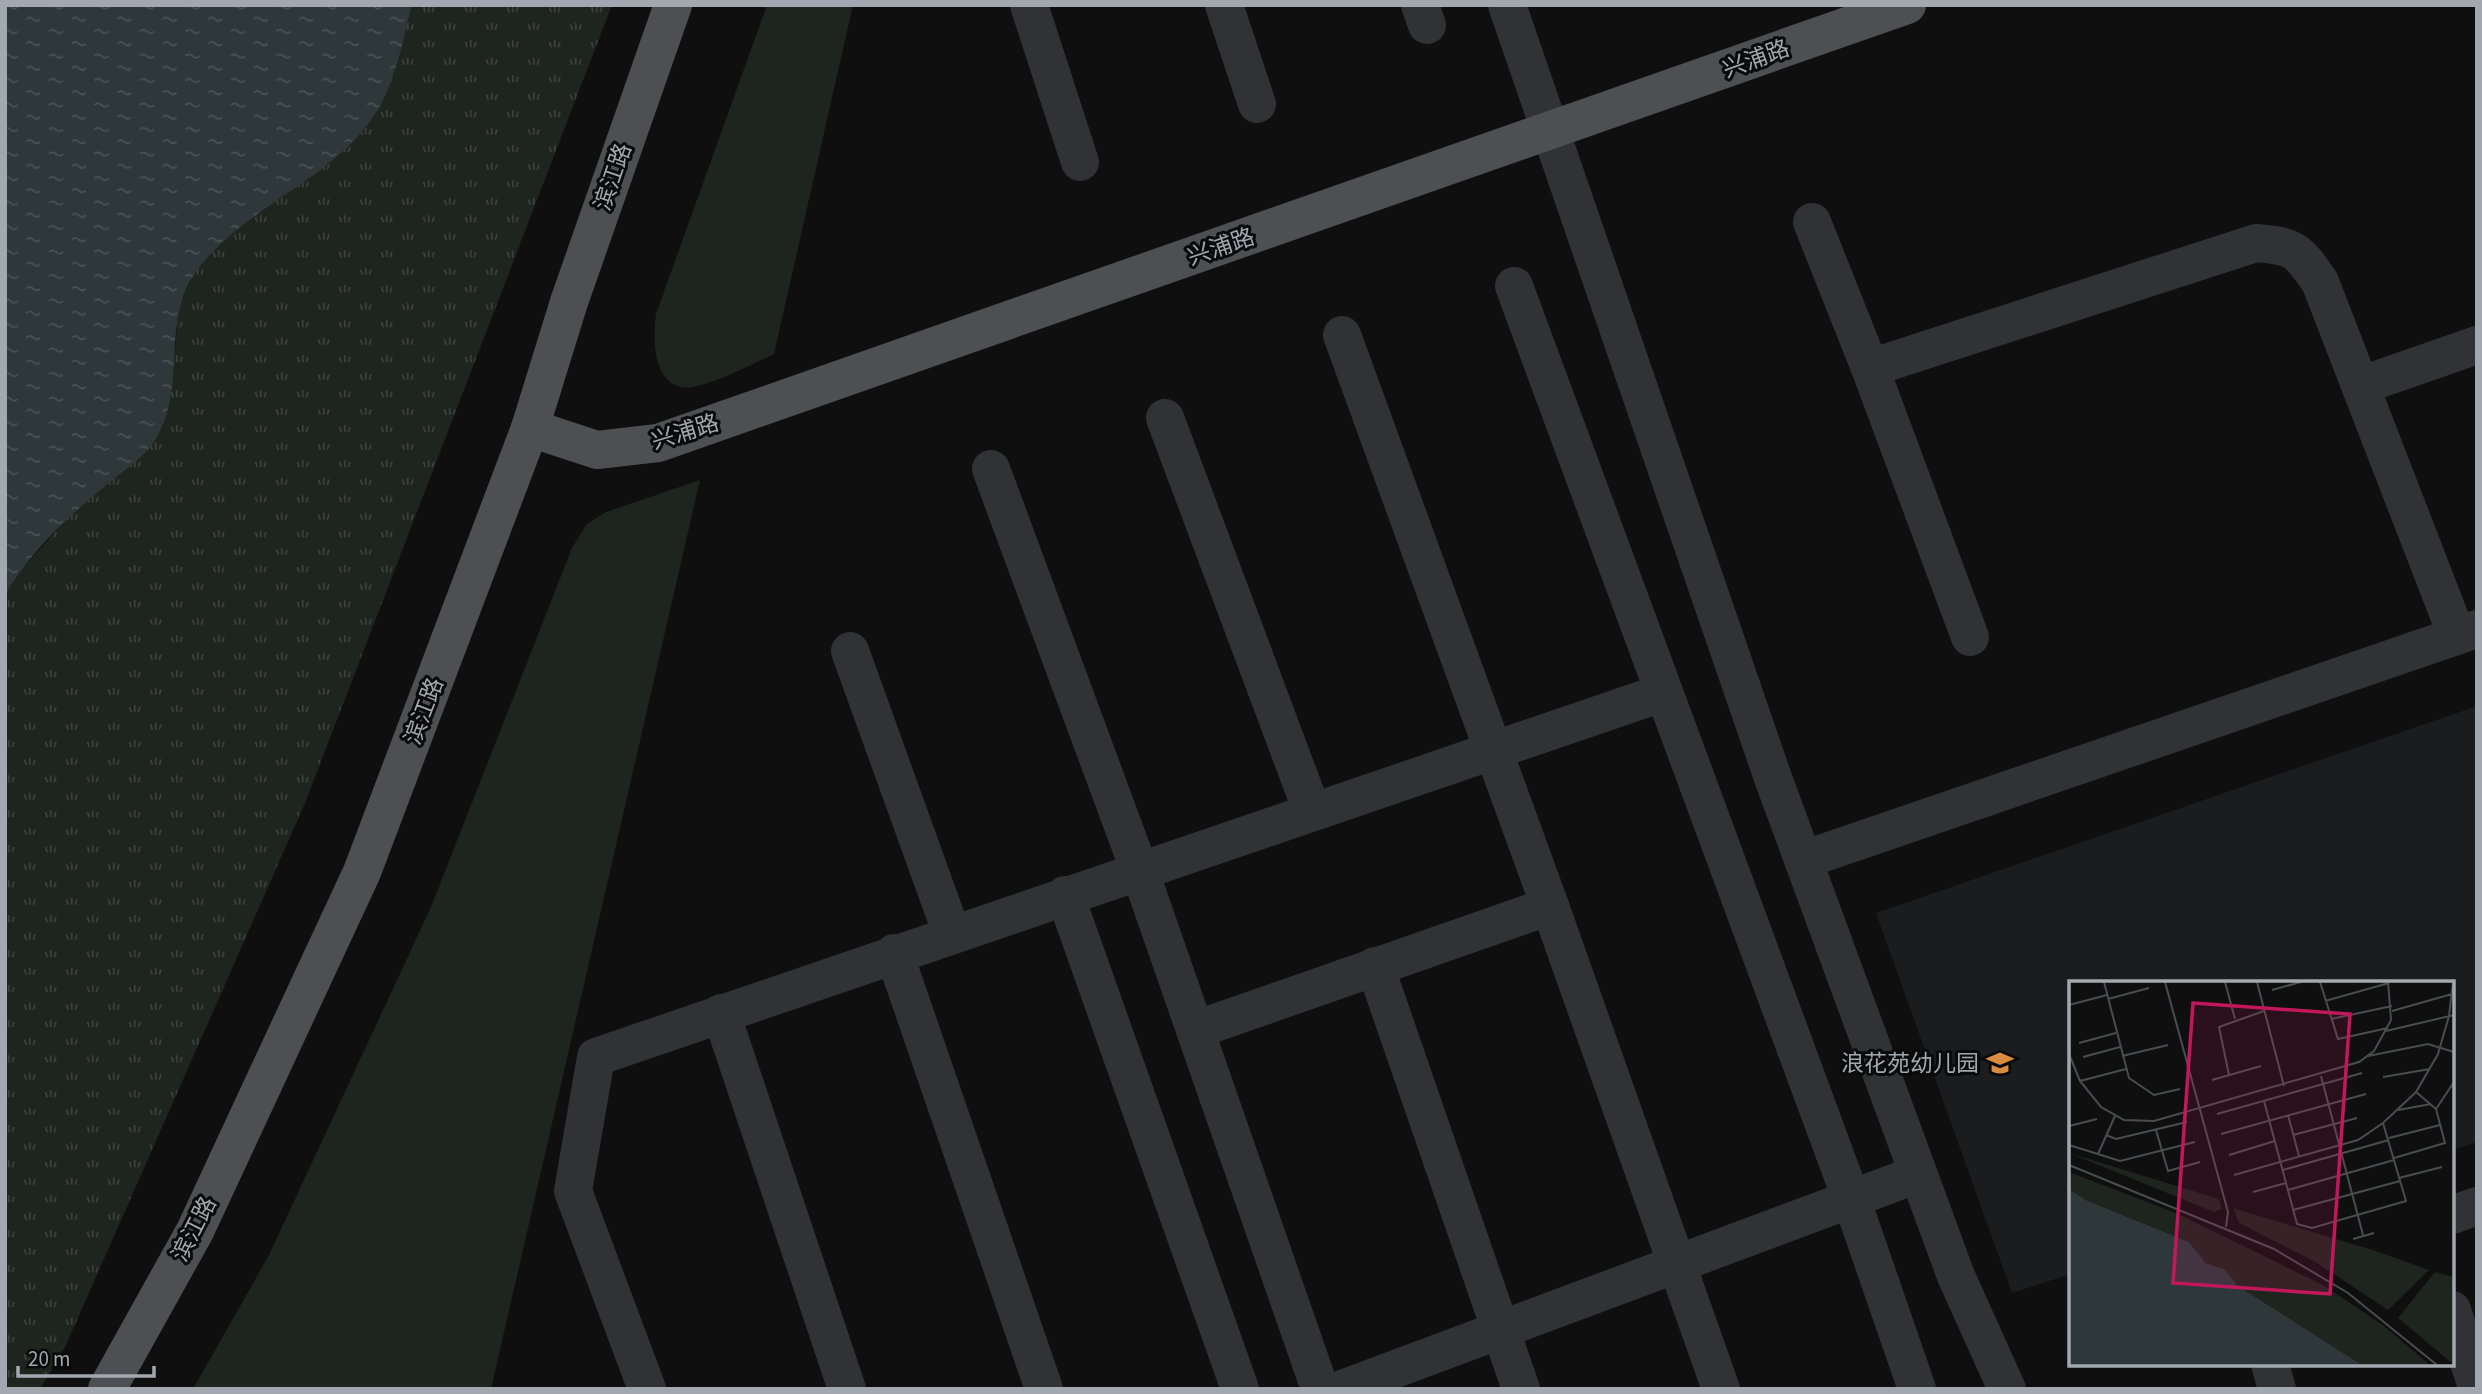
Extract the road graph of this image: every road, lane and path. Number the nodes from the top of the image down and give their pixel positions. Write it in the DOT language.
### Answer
graph roads {
  1 [pos="673,5"];
  2 [pos="1029,5"];
  3 [pos="1224,5"];
  4 [pos="1507,5"];
  5 [pos="1907,5"];
  6 [pos="1257,104"];
  7 [pos="1549,132"];
  8 [pos="1080,162"];
  9 [pos="1812,222"];
  10 [pos="1514,286"];
  11 [pos="1342,335"];
  12 [pos="2477,345"];
  13 [pos="1870,368"];
  14 [pos="2362,385"];
  15 [pos="1165,418"];
  16 [pos="530,428"];
  17 [pos="991,469"];
  18 [pos="2467,632"];
  19 [pos="1970,637"];
  20 [pos="850,651"];
  21 [pos="1662,693"];
  22 [pos="1494,749"];
  23 [pos="1312,811"];
  24 [pos="1803,860"];
  25 [pos="1139,869"];
  26 [pos="1065,895"];
  27 [pos="1550,906"];
  28 [pos="952,934"];
  29 [pos="894,953"];
  30 [pos="1375,966"];
  31 [pos="721,1013"];
  32 [pos="1195,1030"];
  33 [pos="1918,1174"];
  34 [pos="1851,1198"];
  35 [pos="2477,1206"];
  36 [pos="2454,1214"];
  37 [pos="1676,1264"];
  38 [pos="2454,1316"];
  39 [pos="1501,1329"];
  40 [pos="2271,1366"];
  41 [pos="2477,1387"];
  42 [pos="107,1389"];
  43 [pos="647,1389"];
  44 [pos="847,1389"];
  45 [pos="1044,1389"];
  46 [pos="1240,1389"];
  47 [pos="1320,1389"];
  48 [pos="1342,1389"];
  49 [pos="1521,1389"];
  50 [pos="1721,1389"];
  51 [pos="1917,1389"];
  52 [pos="2007,1389"];
  53 [pos="2277,1389"];
  1 -- 16 [label="main road, 滨江路"];
  2 -- 8 [label="street"];
  3 -- 6 [label="street"];
  4 -- 7 [label="street"];
  5 -- 7 [label="main road, 兴浦路"];
  7 -- 16 [label="main road, 兴浦路"];
  7 -- 24 [label="street"];
  9 -- 13 [label="street"];
  10 -- 21 [label="street"];
  11 -- 22 [label="street"];
  12 -- 14 [label="street"];
  13 -- 14 [label="street"];
  13 -- 19 [label="street"];
  14 -- 18 [label="street"];
  15 -- 23 [label="street"];
  16 -- 42 [label="main road, 滨江路"];
  17 -- 25 [label="street"];
  18 -- 24 [label="street"];
  20 -- 28 [label="street"];
  21 -- 22 [label="street"];
  21 -- 34 [label="street"];
  22 -- 23 [label="street"];
  22 -- 27 [label="street"];
  23 -- 25 [label="street"];
  24 -- 33 [label="street"];
  25 -- 26 [label="street"];
  25 -- 32 [label="street"];
  26 -- 28 [label="street"];
  26 -- 46 [label="street"];
  27 -- 30 [label="street"];
  27 -- 37 [label="street"];
  28 -- 29 [label="street"];
  29 -- 31 [label="street"];
  29 -- 45 [label="street"];
  30 -- 32 [label="street"];
  30 -- 39 [label="street"];
  31 -- 43 [label="street"];
  31 -- 44 [label="street"];
  32 -- 47 [label="street"];
  33 -- 34 [label="street"];
  33 -- 52 [label="street"];
  34 -- 37 [label="street"];
  34 -- 51 [label="street"];
  35 -- 36 [label="street"];
  37 -- 39 [label="street"];
  37 -- 50 [label="street"];
  38 -- 41 [label="street"];
  39 -- 48 [label="street"];
  39 -- 49 [label="street"];
  40 -- 53 [label="street"];
}
